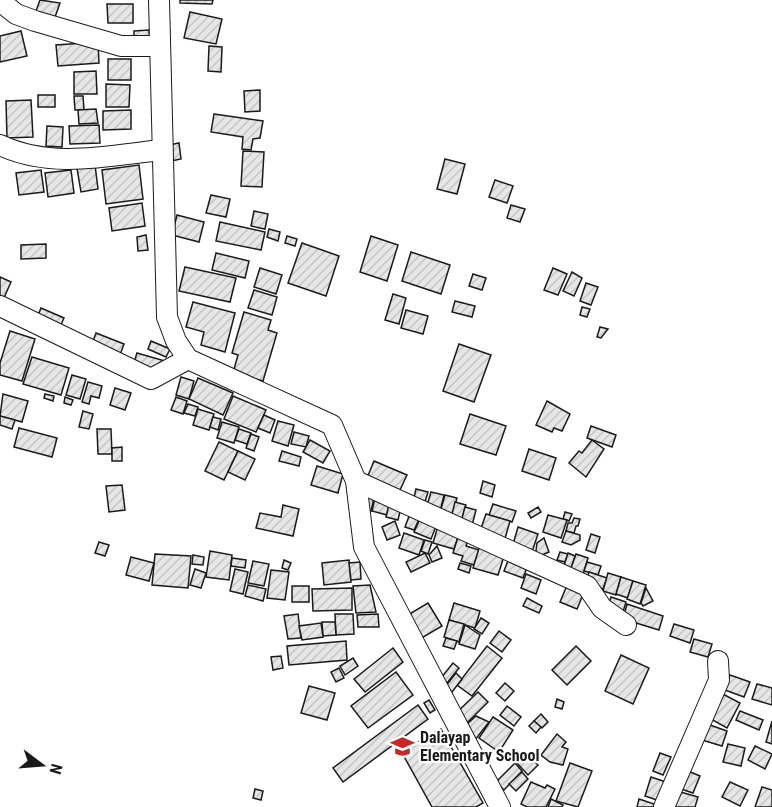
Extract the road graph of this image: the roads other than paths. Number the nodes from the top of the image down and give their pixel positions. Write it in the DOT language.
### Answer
graph roads {
  1 [pos="159,0"];
  2 [pos="0,2"];
  3 [pos="160,46"];
  4 [pos="0,145"];
  5 [pos="161,150"];
  6 [pos="0,306"];
  7 [pos="188,359"];
  8 [pos="356,481"];
  9 [pos="626,626"];
  10 [pos="718,661"];
  11 [pos="500,807"];
  12 [pos="664,807"];
  1 -- 3 [label="street"];
  2 -- 3 [label="street"];
  3 -- 5 [label="street"];
  4 -- 5 [label="street"];
  5 -- 7 [label="street"];
  6 -- 7 [label="street"];
  7 -- 8 [label="street"];
  8 -- 9 [label="street"];
  8 -- 11 [label="street"];
  10 -- 12 [label="street"];
}
